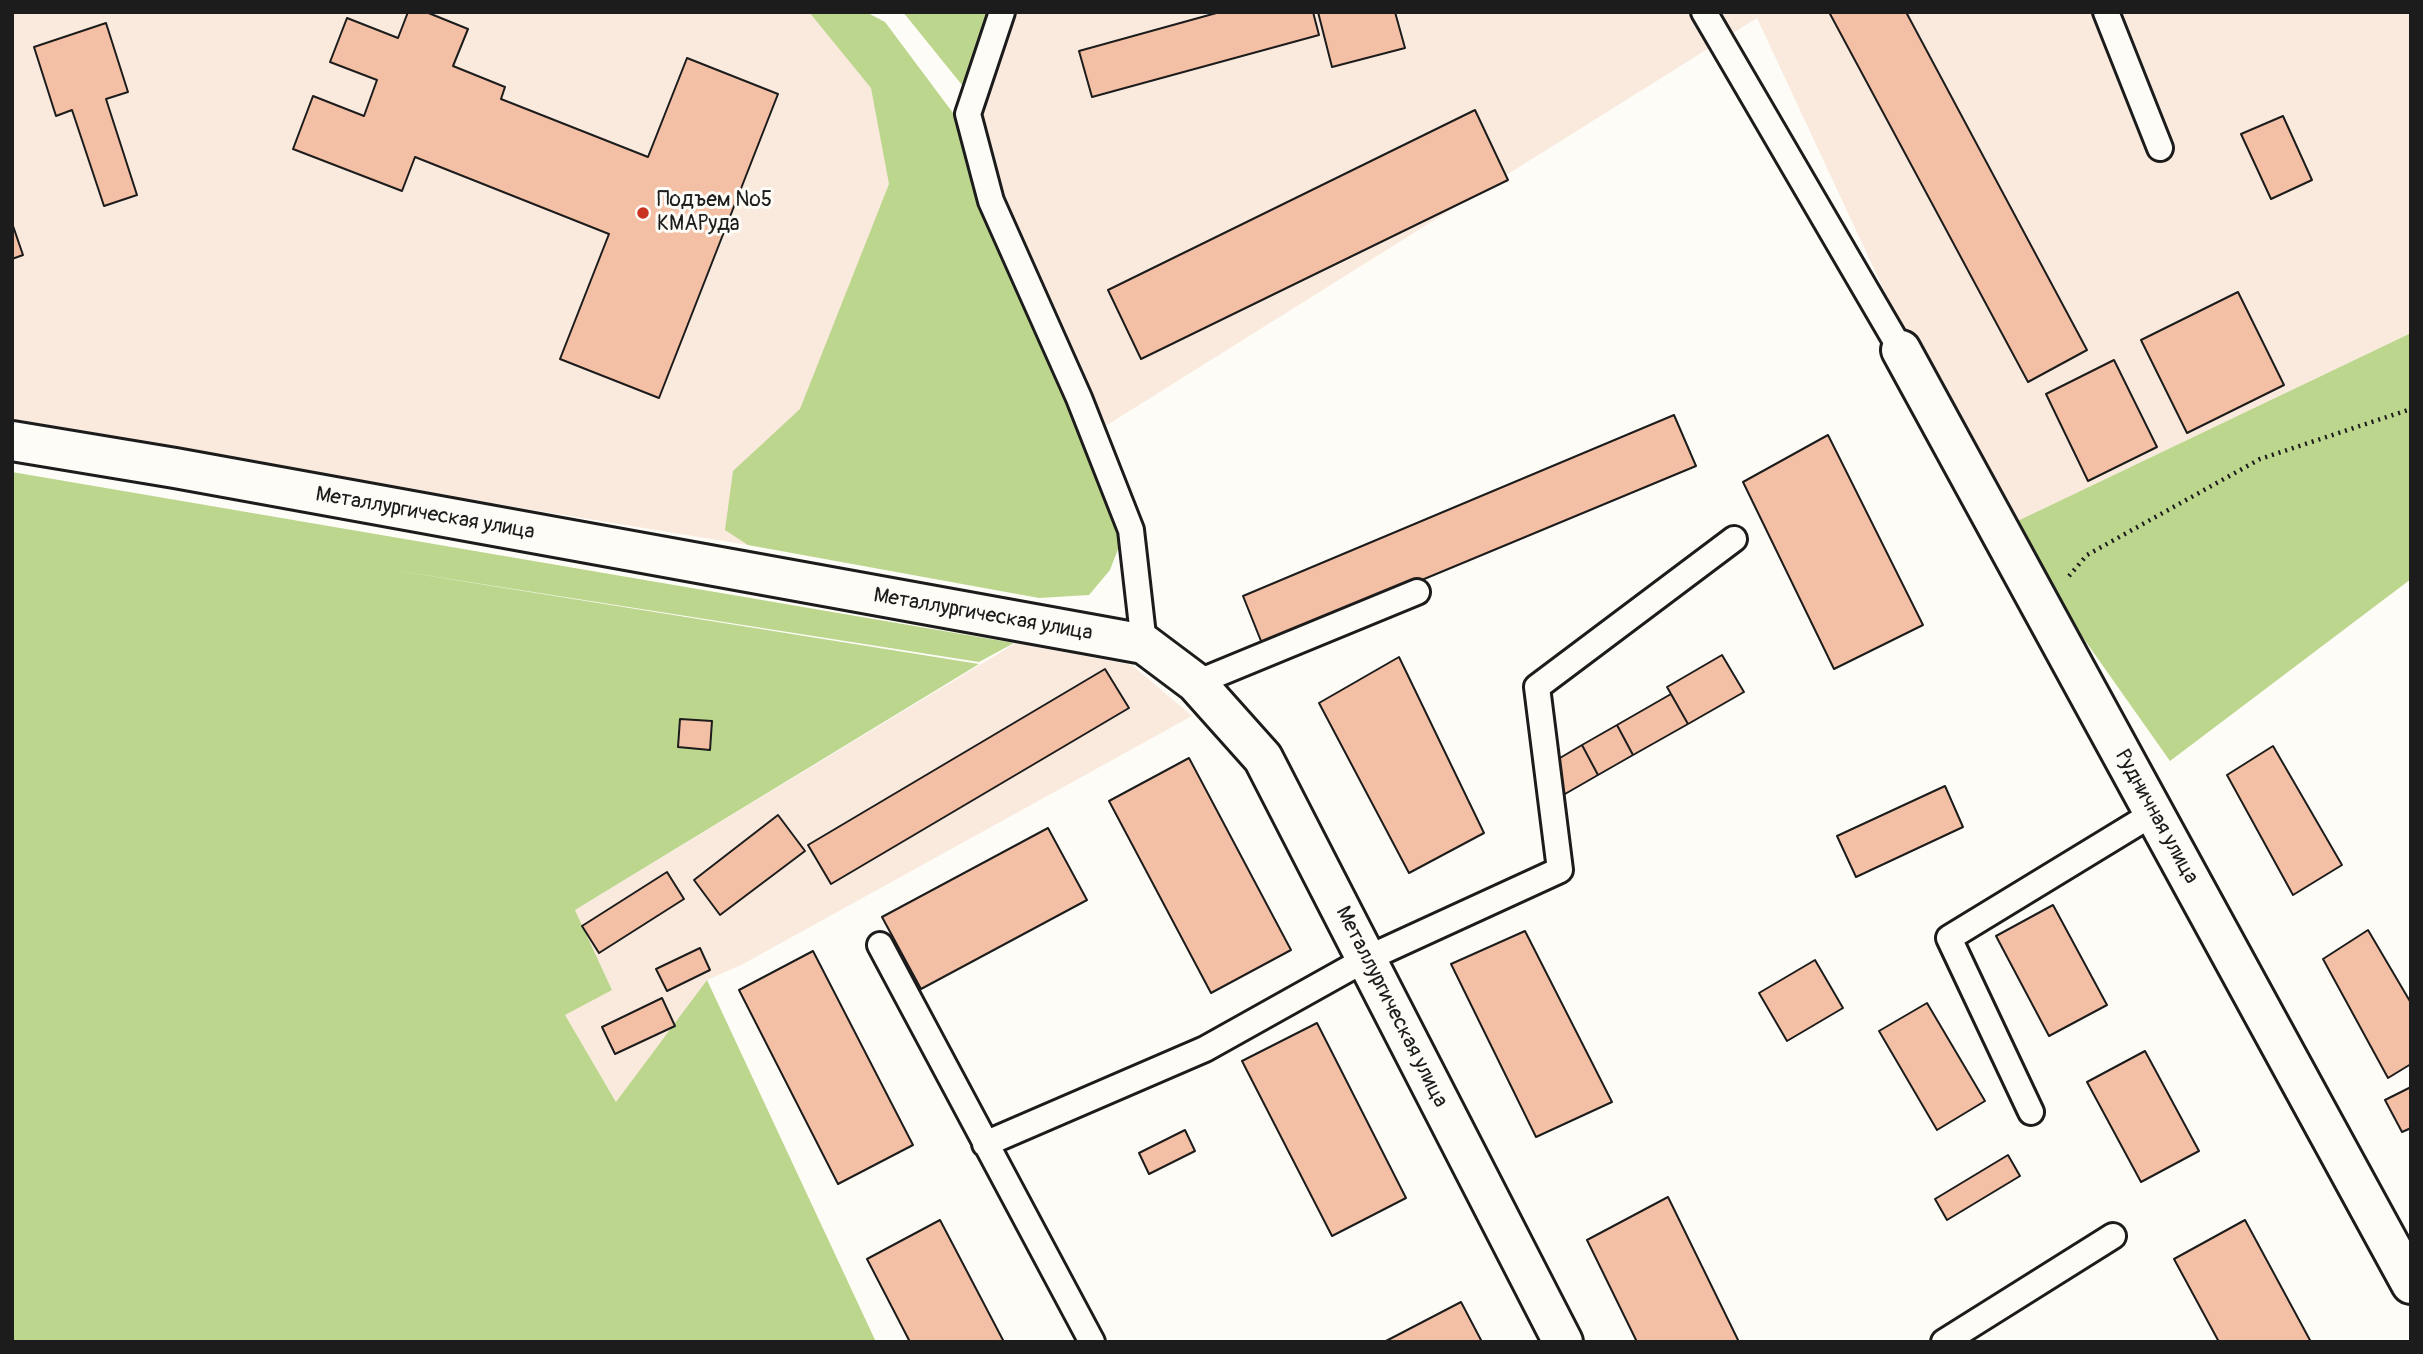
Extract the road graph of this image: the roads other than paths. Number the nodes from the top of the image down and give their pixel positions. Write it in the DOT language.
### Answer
graph roads {
  1 [pos="1002,12"];
  2 [pos="1704,12"];
  3 [pos="2106,12"];
  4 [pos="2161,148"];
  5 [pos="1901,350"];
  6 [pos="12,441"];
  7 [pos="1734,539"];
  8 [pos="1417,592"];
  9 [pos="1144,645"];
  10 [pos="1196,683"];
  11 [pos="2154,813"];
  12 [pos="880,945"];
  13 [pos="1366,959"];
  14 [pos="2031,1112"];
  15 [pos="985,1144"];
  16 [pos="2113,1236"];
  17 [pos="2411,1284"];
  18 [pos="1092,1342"];
  19 [pos="1563,1342"];
  20 [pos="1944,1342"];
  1 -- 9 [label="lane"];
  2 -- 5 [label="lane"];
  3 -- 4 [label="lane"];
  5 -- 11 [label="street, Рудничная улица"];
  6 -- 9 [label="street, Металлургическая улица"];
  7 -- 13 [label="lane"];
  8 -- 10 [label="lane"];
  9 -- 10 [label="street, Металлургическая улица"];
  10 -- 13 [label="street, Металлургическая улица"];
  11 -- 14 [label="lane"];
  11 -- 17 [label="street, Рудничная улица"];
  12 -- 15 [label="lane"];
  13 -- 15 [label="lane"];
  13 -- 19 [label="street, Металлургическая улица"];
  15 -- 18 [label="lane"];
  16 -- 20 [label="lane"];
}
